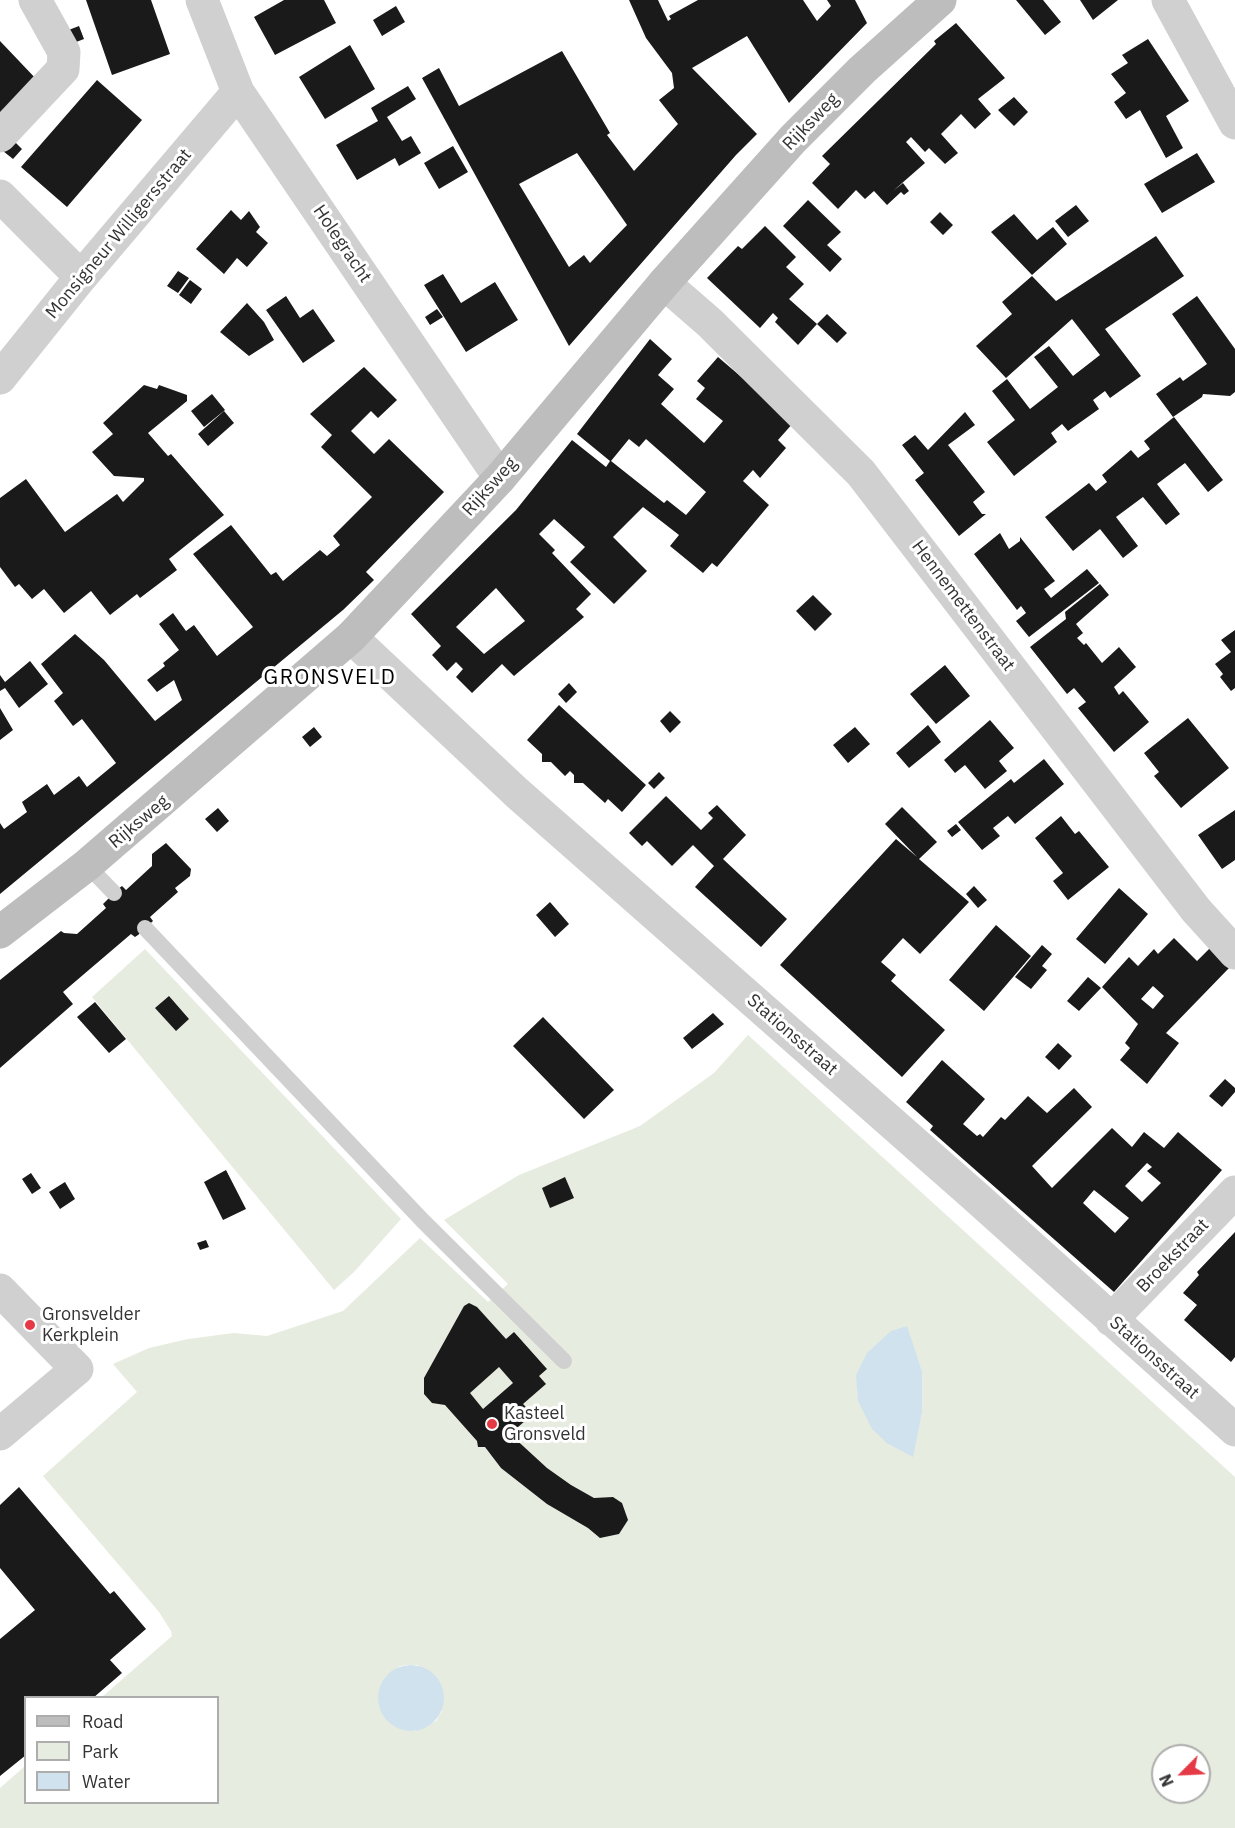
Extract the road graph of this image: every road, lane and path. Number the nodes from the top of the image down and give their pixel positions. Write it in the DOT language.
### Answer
graph roads {
  1 [pos="35,0"];
  2 [pos="202,0"];
  3 [pos="940,0"];
  4 [pos="1168,0"];
  5 [pos="238,92"];
  6 [pos="1235,123"];
  7 [pos="0,136"];
  8 [pos="0,196"];
  9 [pos="81,277"];
  10 [pos="664,283"];
  11 [pos="0,378"];
  12 [pos="500,478"];
  13 [pos="351,637"];
  14 [pos="87,865"];
  15 [pos="114,893"];
  16 [pos="145,928"];
  17 [pos="0,933"];
  18 [pos="1235,953"];
  19 [pos="1235,1192"];
  20 [pos="0,1290"];
  21 [pos="1110,1320"];
  22 [pos="564,1361"];
  23 [pos="1235,1430"];
  24 [pos="0,1434"];
  1 -- 7 [label="street"];
  2 -- 5 [label="street, Holegracht"];
  3 -- 10 [label="street, Rijksweg"];
  4 -- 6 [label="street"];
  5 -- 9 [label="street, Monsigneur Willigersstraat"];
  5 -- 12 [label="street, Holegracht"];
  8 -- 9 [label="street"];
  9 -- 11 [label="street, Monsigneur Willigersstraat"];
  10 -- 12 [label="street, Rijksweg"];
  10 -- 18 [label="street, Hennemettenstraat"];
  12 -- 13 [label="street, Rijksweg"];
  13 -- 14 [label="street, Rijksweg"];
  13 -- 21 [label="street, Stationsstraat"];
  14 -- 15 [label="lane"];
  14 -- 17 [label="street, Rijksweg"];
  16 -- 22 [label="lane"];
  19 -- 21 [label="street, Broekstraat"];
  20 -- 24 [label="street"];
  21 -- 23 [label="street, Stationsstraat"];
}
